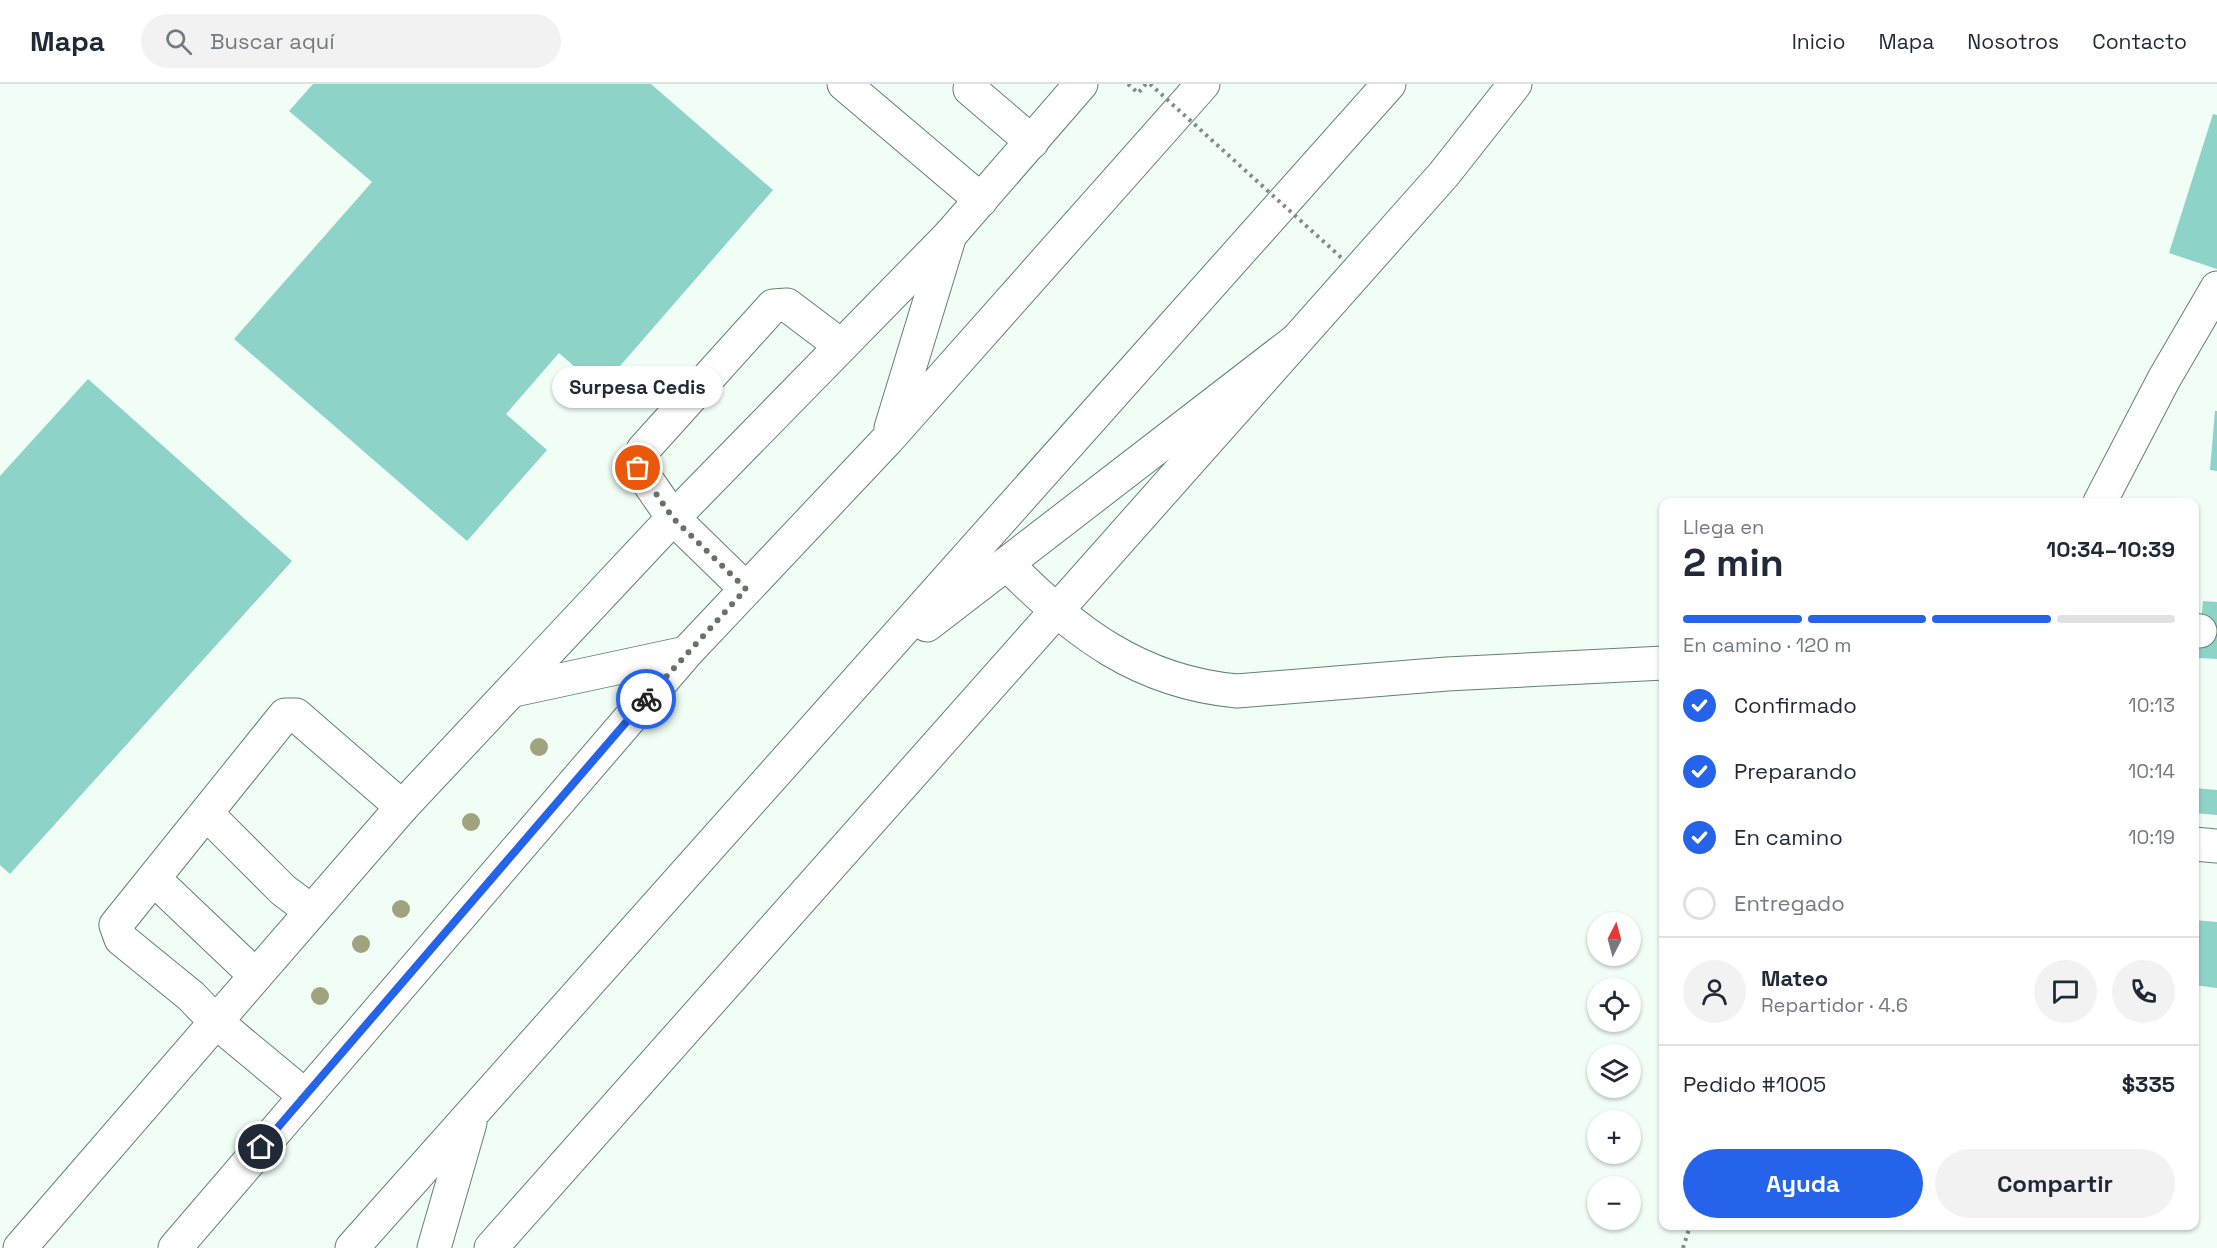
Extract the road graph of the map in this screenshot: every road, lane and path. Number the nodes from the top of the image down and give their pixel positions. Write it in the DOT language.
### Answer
graph roads {
  1 [pos="844,84"];
  2 [pos="974,84"];
  3 [pos="1081,84"];
  4 [pos="1128,84"];
  5 [pos="1148,84"];
  6 [pos="1203,84"];
  7 [pos="1389,84"];
  8 [pos="1515,84"];
  9 [pos="1032,142"];
  10 [pos="981,200"];
  11 [pos="950,235"];
  12 [pos="1345,261"];
  13 [pos="2217,288"];
  14 [pos="1294,342"];
  15 [pos="840,345"];
  16 [pos="888,439"];
  17 [pos="2102,498"];
  18 [pos="673,518"];
  19 [pos="1007,564"];
  20 [pos="746,589"];
  21 [pos="1056,611"];
  22 [pos="686,653"];
  23 [pos="1659,663"];
  24 [pos="864,673"];
  25 [pos="514,690"];
  26 [pos="402,807"];
  27 [pos="207,813"];
  28 [pos="2199,844"];
  29 [pos="2217,846"];
  30 [pos="154,879"];
  31 [pos="311,911"];
  32 [pos="255,975"];
  33 [pos="214,1022"];
  34 [pos="304,1095"];
  35 [pos="472,1114"];
  36 [pos="1689,1230"];
  37 [pos="205,1233"];
  38 [pos="20,1248"];
  39 [pos="175,1248"];
  40 [pos="352,1248"];
  41 [pos="434,1248"];
  42 [pos="491,1248"];
  43 [pos="1683,1248"];
  1 -- 10 [label="main road"];
  2 -- 9 [label="main road"];
  3 -- 9 [label="main road"];
  4 -- 5 [label="path"];
  5 -- 12 [label="path, bridge"];
  6 -- 16 [label="main road"];
  7 -- 24 [label="main road"];
  8 -- 14 [label="main road"];
  9 -- 10 [label="main road"];
  10 -- 11 [label="main road"];
  11 -- 15 [label="main road"];
  11 -- 16 [label="main road"];
  13 -- 17 [label="main road"];
  14 -- 19 [label="main road"];
  14 -- 21 [label="main road"];
  15 -- 18 [label="main road"];
  15 -- 18 [label="main road"];
  16 -- 20 [label="main road"];
  18 -- 20 [label="main road"];
  18 -- 25 [label="main road"];
  19 -- 21 [label="main road"];
  19 -- 24 [label="main road"];
  20 -- 22 [label="main road"];
  21 -- 23 [label="main road"];
  21 -- 42 [label="main road"];
  22 -- 25 [label="main road"];
  22 -- 34 [label="main road"];
  24 -- 35 [label="main road"];
  25 -- 26 [label="main road"];
  26 -- 27 [label="main road"];
  26 -- 31 [label="main road"];
  27 -- 30 [label="main road"];
  27 -- 31 [label="main road"];
  28 -- 29 [label="main road"];
  30 -- 32 [label="main road"];
  30 -- 33 [label="main road"];
  31 -- 32 [label="main road"];
  32 -- 33 [label="main road"];
  33 -- 34 [label="main road"];
  33 -- 38 [label="main road"];
  34 -- 37 [label="main road"];
  35 -- 40 [label="main road"];
  35 -- 41 [label="main road"];
  36 -- 43 [label="path"];
  37 -- 39 [label="main road"];
}
